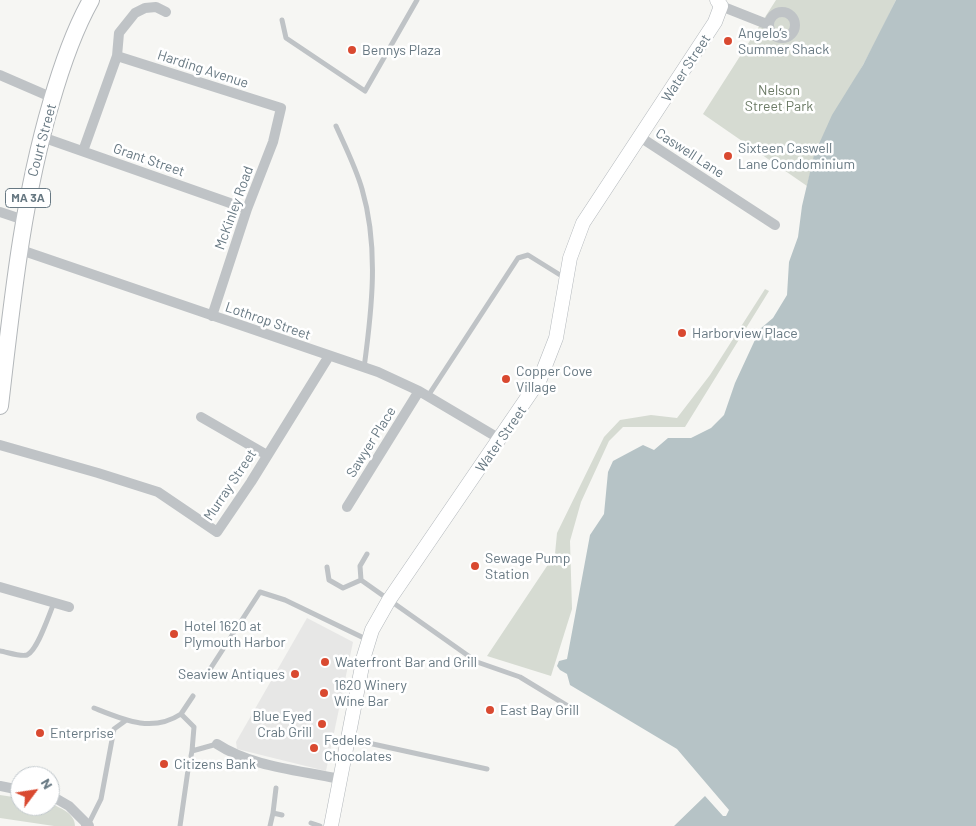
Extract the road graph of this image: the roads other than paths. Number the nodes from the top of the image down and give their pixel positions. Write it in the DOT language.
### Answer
graph roads {
  1 [pos="91,0"];
  2 [pos="417,0"];
  3 [pos="719,3"];
  4 [pos="166,12"];
  5 [pos="282,20"];
  6 [pos="768,25"];
  7 [pos="117,56"];
  8 [pos="0,75"];
  9 [pos="52,98"];
  10 [pos="281,108"];
  11 [pos="336,126"];
  12 [pos="640,137"];
  13 [pos="42,138"];
  14 [pos="83,151"];
  15 [pos="247,209"];
  16 [pos="0,212"];
  17 [pos="24,220"];
  18 [pos="775,225"];
  19 [pos="18,249"];
  20 [pos="567,280"];
  21 [pos="212,316"];
  22 [pos="329,356"];
  23 [pos="2,365"];
  24 [pos="364,368"];
  25 [pos="423,394"];
  26 [pos="0,406"];
  27 [pos="201,417"];
  28 [pos="500,439"];
  29 [pos="0,445"];
  30 [pos="267,455"];
  31 [pos="346,507"];
  32 [pos="367,554"];
  33 [pos="327,568"];
  34 [pos="360,580"];
  35 [pos="0,587"];
  36 [pos="389,600"];
  37 [pos="54,603"];
  38 [pos="69,607"];
  39 [pos="369,641"];
  40 [pos="0,650"];
  41 [pos="205,677"];
  42 [pos="193,696"];
  43 [pos="94,708"];
  44 [pos="571,708"];
  45 [pos="182,714"];
  46 [pos="125,721"];
  47 [pos="347,739"];
  48 [pos="217,744"];
  49 [pos="487,769"];
  50 [pos="188,770"];
  51 [pos="339,779"];
  52 [pos="276,788"];
  53 [pos="60,802"];
  54 [pos="273,812"];
  55 [pos="282,815"];
  56 [pos="311,823"];
  57 [pos="88,826"];
  58 [pos="180,826"];
  59 [pos="270,826"];
  60 [pos="320,826"];
  61 [pos="331,826"];
  1 -- 9 [label="main road, Court Street / MA 3A"];
  2 -- 5 [label="lane"];
  3 -- 6 [label="street"];
  3 -- 12 [label="main road, Water Street"];
  4 -- 7 [label="street"];
  7 -- 10 [label="street, Harding Avenue"];
  7 -- 14 [label="street"];
  8 -- 9 [label="street"];
  9 -- 13 [label="main road, Court Street / MA 3A"];
  10 -- 15 [label="street, McKinley Road"];
  11 -- 24 [label="lane"];
  12 -- 18 [label="street, Caswell Lane"];
  12 -- 20 [label="main road, Water Street"];
  13 -- 14 [label="street, Grant Street"];
  13 -- 17 [label="main road, Court Street / MA 3A"];
  14 -- 15 [label="street, Grant Street"];
  15 -- 21 [label="street, McKinley Road"];
  16 -- 17 [label="street"];
  17 -- 19 [label="main road, Court Street / MA 3A"];
  19 -- 21 [label="street, Lothrop Street"];
  19 -- 23 [label="main road, Court Street / MA 3A"];
  20 -- 25 [label="lane"];
  20 -- 28 [label="main road, Water Street"];
  21 -- 22 [label="street, Lothrop Street"];
  22 -- 24 [label="street, Lothrop Street"];
  22 -- 30 [label="street, Murray Street"];
  23 -- 26 [label="main road, Court Street / MA 3A"];
  24 -- 25 [label="street, Lothrop Street"];
  25 -- 28 [label="street, Lothrop Street"];
  25 -- 31 [label="street, Sawyer Place"];
  27 -- 30 [label="street"];
  28 -- 36 [label="main road, Water Street"];
  29 -- 30 [label="street, Murray Street"];
  32 -- 34 [label="lane"];
  33 -- 34 [label="lane"];
  34 -- 36 [label="lane"];
  35 -- 37 [label="street"];
  36 -- 39 [label="main road, Water Street"];
  36 -- 44 [label="lane"];
  37 -- 38 [label="street"];
  37 -- 40 [label="lane"];
  39 -- 41 [label="lane"];
  39 -- 47 [label="main road, Water Street"];
  42 -- 45 [label="lane"];
  43 -- 46 [label="lane"];
  45 -- 46 [label="lane"];
  45 -- 48 [label="lane"];
  46 -- 57 [label="lane"];
  47 -- 49 [label="lane"];
  47 -- 51 [label="main road, Water Street"];
  48 -- 51 [label="street"];
  50 -- 58 [label="lane"];
  51 -- 61 [label="main road, Water Street"];
  52 -- 54 [label="lane"];
  53 -- 57 [label="street"];
  54 -- 55 [label="lane"];
  54 -- 59 [label="lane"];
  56 -- 60 [label="lane"];
}
